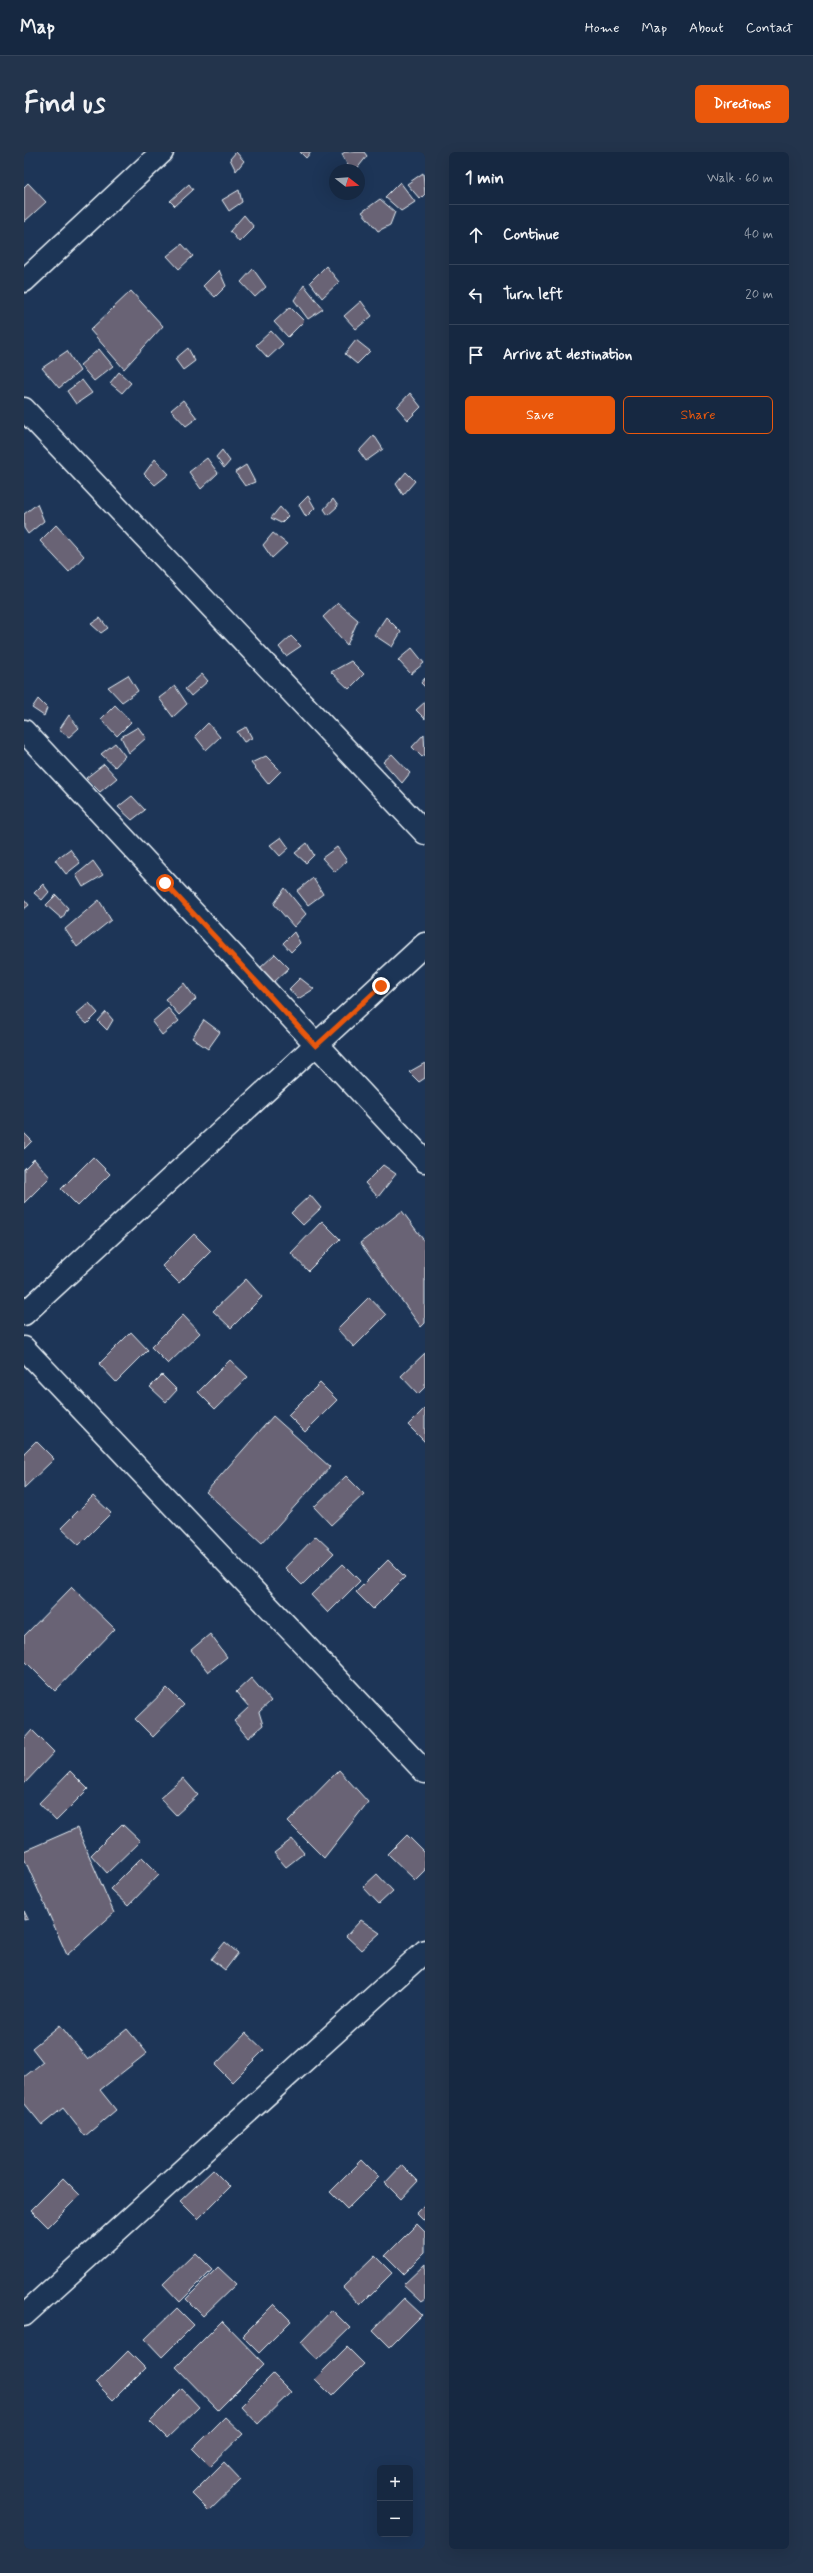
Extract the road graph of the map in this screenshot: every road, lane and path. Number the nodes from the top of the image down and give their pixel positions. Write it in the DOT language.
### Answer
graph roads {
  1 [pos="162,152"];
  2 [pos="24,281"];
  3 [pos="24,409"];
  4 [pos="24,731"];
  5 [pos="425,834"];
  6 [pos="425,944"];
  7 [pos="316,1046"];
  8 [pos="425,1161"];
  9 [pos="24,1314"];
  10 [pos="24,1348"];
  11 [pos="425,1772"];
  12 [pos="425,1952"];
  13 [pos="24,2315"];
  1 -- 2 [label="street"];
  3 -- 5 [label="street"];
  4 -- 7 [label="street"];
  6 -- 7 [label="street"];
  7 -- 8 [label="street"];
  7 -- 9 [label="street"];
  10 -- 11 [label="street"];
  12 -- 13 [label="street"];
}
